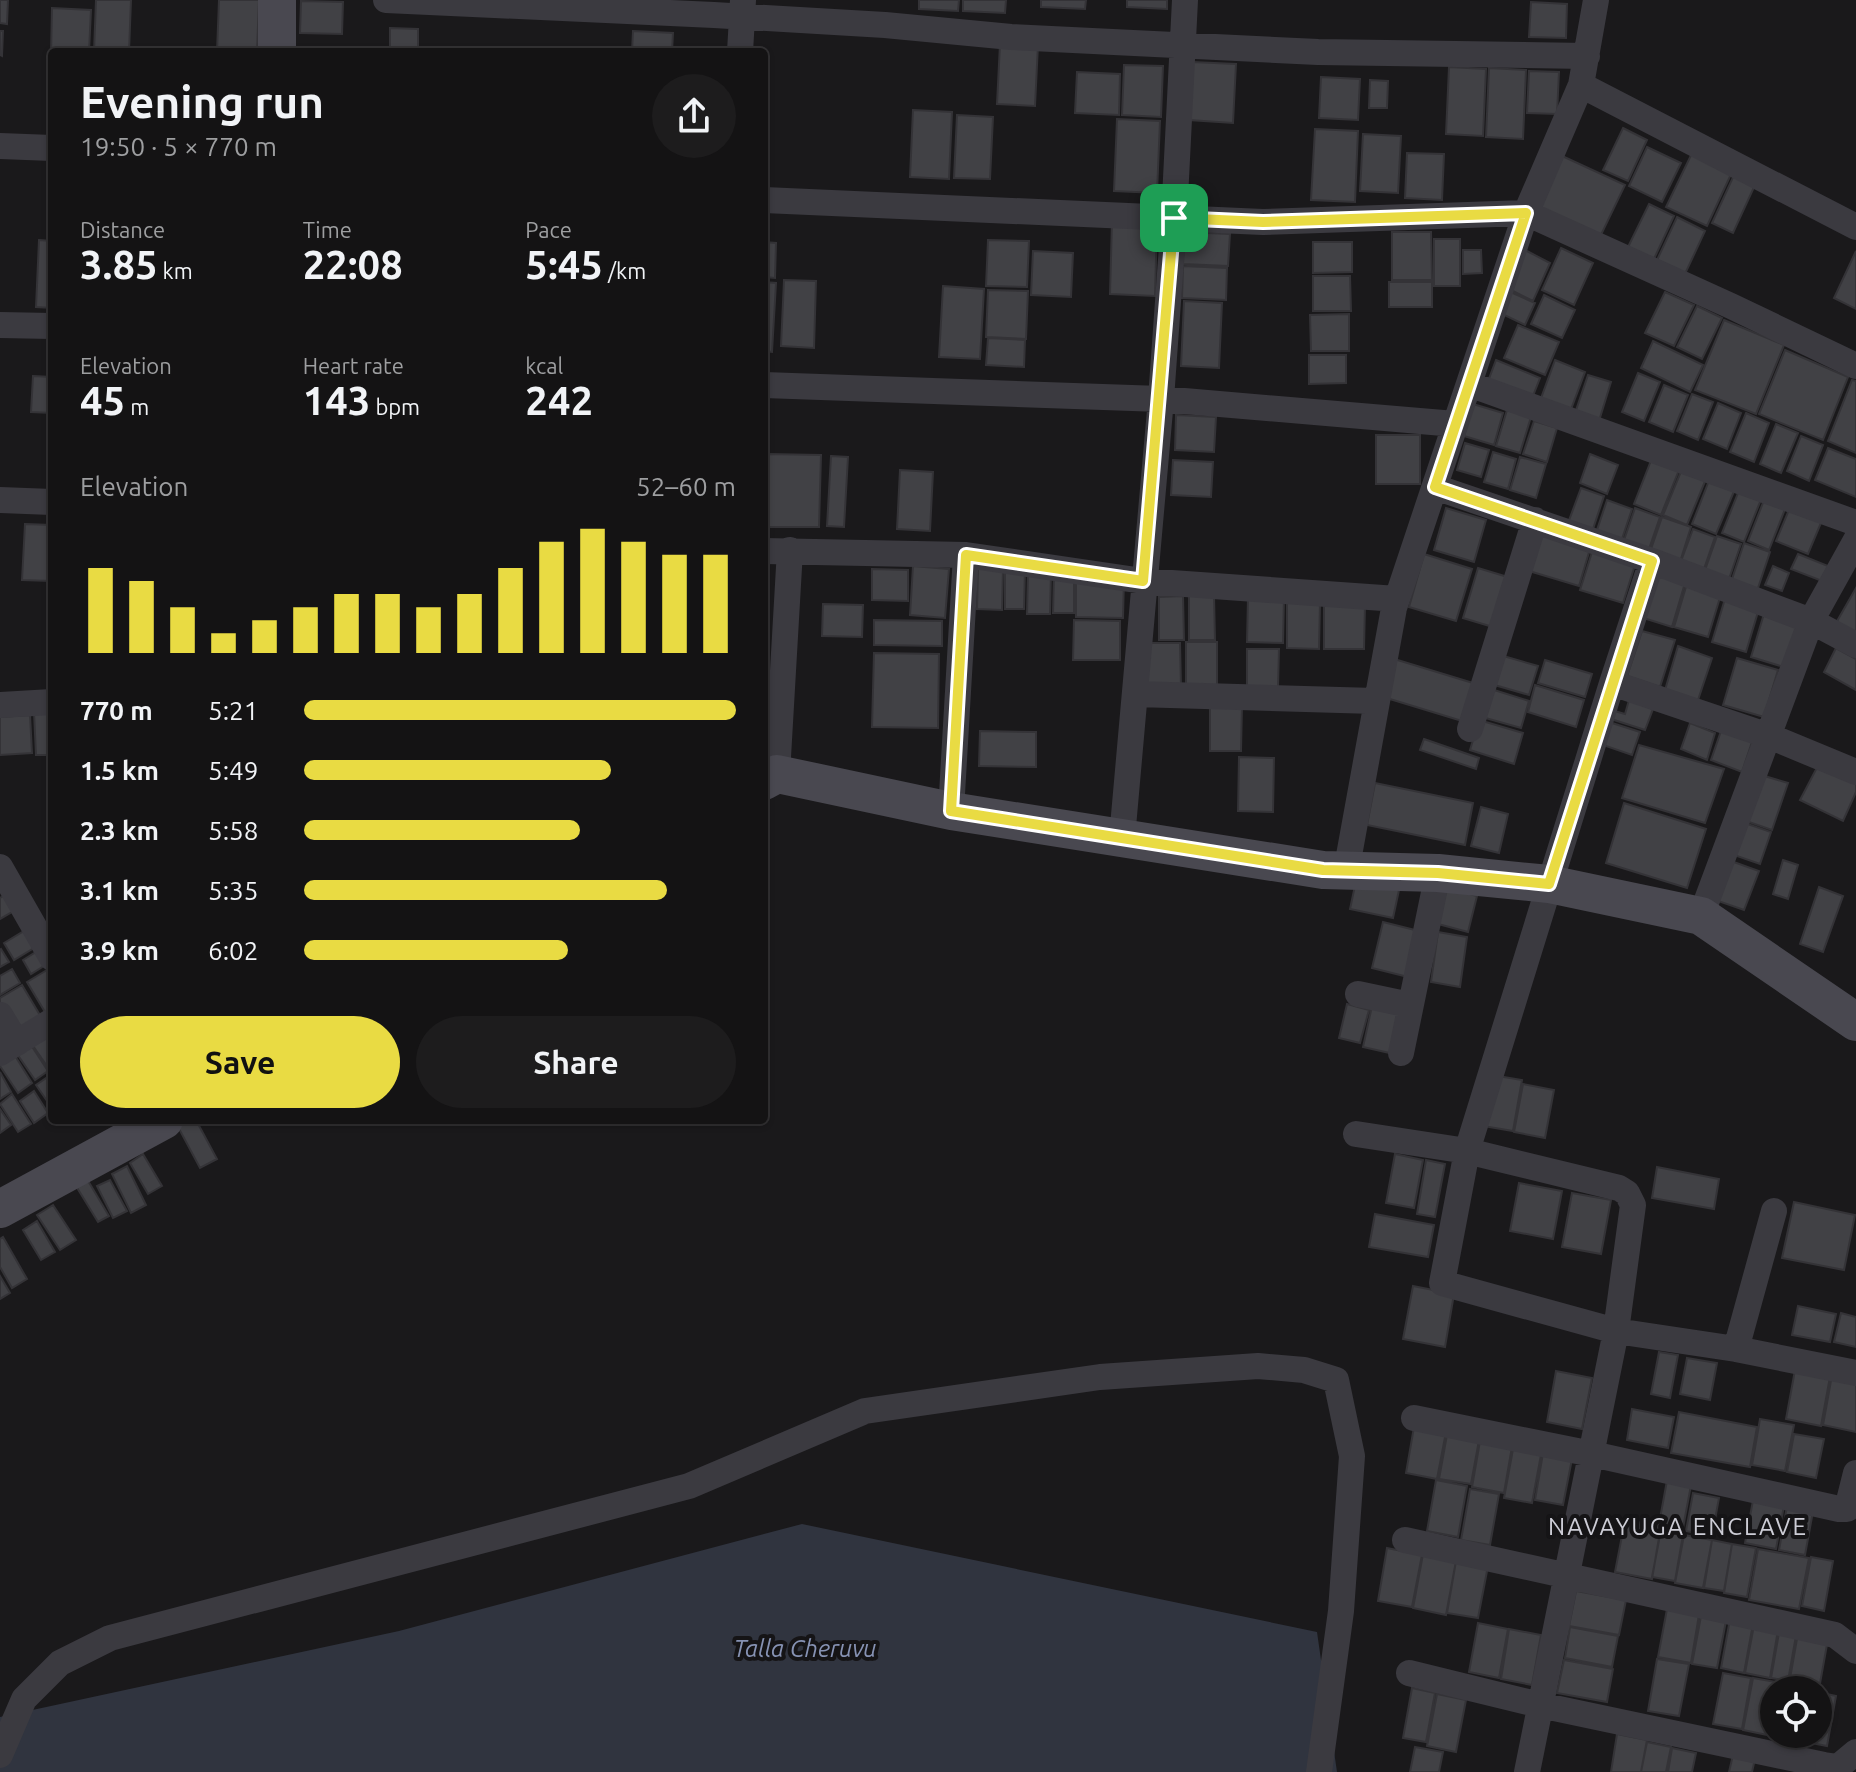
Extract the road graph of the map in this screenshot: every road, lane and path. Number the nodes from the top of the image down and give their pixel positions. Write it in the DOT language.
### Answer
graph roads {
  1 [pos="277,0"];
  2 [pos="386,0"];
  3 [pos="1185,0"];
  4 [pos="1596,0"];
  5 [pos="742,8"];
  6 [pos="1183,46"];
  7 [pos="277,48"];
  8 [pos="740,48"];
  9 [pos="1587,56"];
  10 [pos="1581,85"];
  11 [pos="0,146"];
  12 [pos="48,148"];
  13 [pos="768,200"];
  14 [pos="1526,213"];
  15 [pos="1174,218"];
  16 [pos="1856,227"];
  17 [pos="0,325"];
  18 [pos="48,326"];
  19 [pos="1856,366"];
  20 [pos="1469,384"];
  21 [pos="768,385"];
  22 [pos="1161,399"];
  23 [pos="1455,424"];
  24 [pos="1435,487"];
  25 [pos="0,500"];
  26 [pos="48,502"];
  27 [pos="1535,520"];
  28 [pos="1856,523"];
  29 [pos="1856,540"];
  30 [pos="777,550"];
  31 [pos="966,555"];
  32 [pos="1652,561"];
  33 [pos="1143,581"];
  34 [pos="1397,599"];
  35 [pos="1811,621"];
  36 [pos="1856,645"];
  37 [pos="1612,683"];
  38 [pos="1136,694"];
  39 [pos="1375,701"];
  40 [pos="48,702"];
  41 [pos="0,705"];
  42 [pos="1470,729"];
  43 [pos="1769,736"];
  44 [pos="1856,772"];
  45 [pos="770,778"];
  46 [pos="951,811"];
  47 [pos="1122,838"];
  48 [pos="0,867"];
  49 [pos="1346,872"];
  50 [pos="1438,873"];
  51 [pos="1549,884"];
  52 [pos="1701,916"];
  53 [pos="48,951"];
  54 [pos="1358,994"];
  55 [pos="1410,1005"];
  56 [pos="0,1015"];
  57 [pos="1856,1022"];
  58 [pos="48,1023"];
  59 [pos="8,1048"];
  60 [pos="1401,1053"];
  61 [pos="156,1124"];
  62 [pos="1356,1134"];
  63 [pos="1467,1151"];
  64 [pos="1,1206"];
  65 [pos="1774,1211"];
  66 [pos="1616,1331"];
  67 [pos="1736,1349"];
  68 [pos="1856,1373"];
  69 [pos="1414,1418"];
  70 [pos="1592,1454"];
  71 [pos="1856,1473"];
  72 [pos="1405,1540"];
  73 [pos="1567,1575"];
  74 [pos="1856,1651"];
  75 [pos="1409,1673"];
  76 [pos="1540,1705"];
  77 [pos="1856,1752"];
  78 [pos="0,1755"];
  79 [pos="1319,1772"];
  80 [pos="1527,1772"];
  1 -- 7 [label="street"];
  2 -- 5 [label="street"];
  3 -- 6 [label="street"];
  4 -- 9 [label="street"];
  5 -- 6 [label="street"];
  5 -- 8 [label="street"];
  6 -- 9 [label="street"];
  6 -- 15 [label="street"];
  9 -- 10 [label="street"];
  10 -- 14 [label="street"];
  10 -- 16 [label="street"];
  11 -- 12 [label="street"];
  13 -- 15 [label="street"];
  14 -- 15 [label="street"];
  14 -- 19 [label="street"];
  14 -- 20 [label="street"];
  15 -- 22 [label="street"];
  17 -- 18 [label="street"];
  20 -- 23 [label="street"];
  20 -- 28 [label="street"];
  21 -- 22 [label="street"];
  22 -- 23 [label="street"];
  22 -- 33 [label="street"];
  23 -- 24 [label="street"];
  24 -- 27 [label="street"];
  24 -- 34 [label="street"];
  25 -- 26 [label="street"];
  27 -- 32 [label="street"];
  27 -- 42 [label="street"];
  29 -- 35 [label="street"];
  30 -- 31 [label="street"];
  30 -- 45 [label="street"];
  31 -- 33 [label="street"];
  31 -- 46 [label="street"];
  32 -- 35 [label="street"];
  32 -- 37 [label="street"];
  33 -- 34 [label="street"];
  33 -- 38 [label="street"];
  34 -- 39 [label="street"];
  35 -- 36 [label="street"];
  35 -- 43 [label="street"];
  37 -- 43 [label="street"];
  37 -- 51 [label="street"];
  38 -- 39 [label="street"];
  38 -- 47 [label="street"];
  39 -- 49 [label="street"];
  40 -- 41 [label="street"];
  43 -- 44 [label="street"];
  43 -- 52 [label="street"];
  45 -- 46 [label="street"];
  46 -- 47 [label="street"];
  47 -- 49 [label="street"];
  48 -- 53 [label="street"];
  49 -- 50 [label="street"];
  50 -- 51 [label="street"];
  50 -- 55 [label="street"];
  51 -- 52 [label="street"];
  51 -- 63 [label="street"];
  52 -- 57 [label="street"];
  54 -- 55 [label="street"];
  55 -- 60 [label="street"];
  56 -- 59 [label="street"];
  58 -- 59 [label="street"];
  61 -- 64 [label="street"];
  62 -- 63 [label="street"];
  63 -- 66 [label="street"];
  63 -- 66 [label="street"];
  65 -- 67 [label="street"];
  66 -- 67 [label="street"];
  66 -- 70 [label="street"];
  67 -- 68 [label="street"];
  69 -- 70 [label="street"];
  70 -- 71 [label="street"];
  70 -- 73 [label="street"];
  72 -- 73 [label="street"];
  73 -- 74 [label="street"];
  73 -- 76 [label="street"];
  75 -- 76 [label="street"];
  76 -- 77 [label="street"];
  76 -- 80 [label="street"];
  78 -- 79 [label="street"];
}
